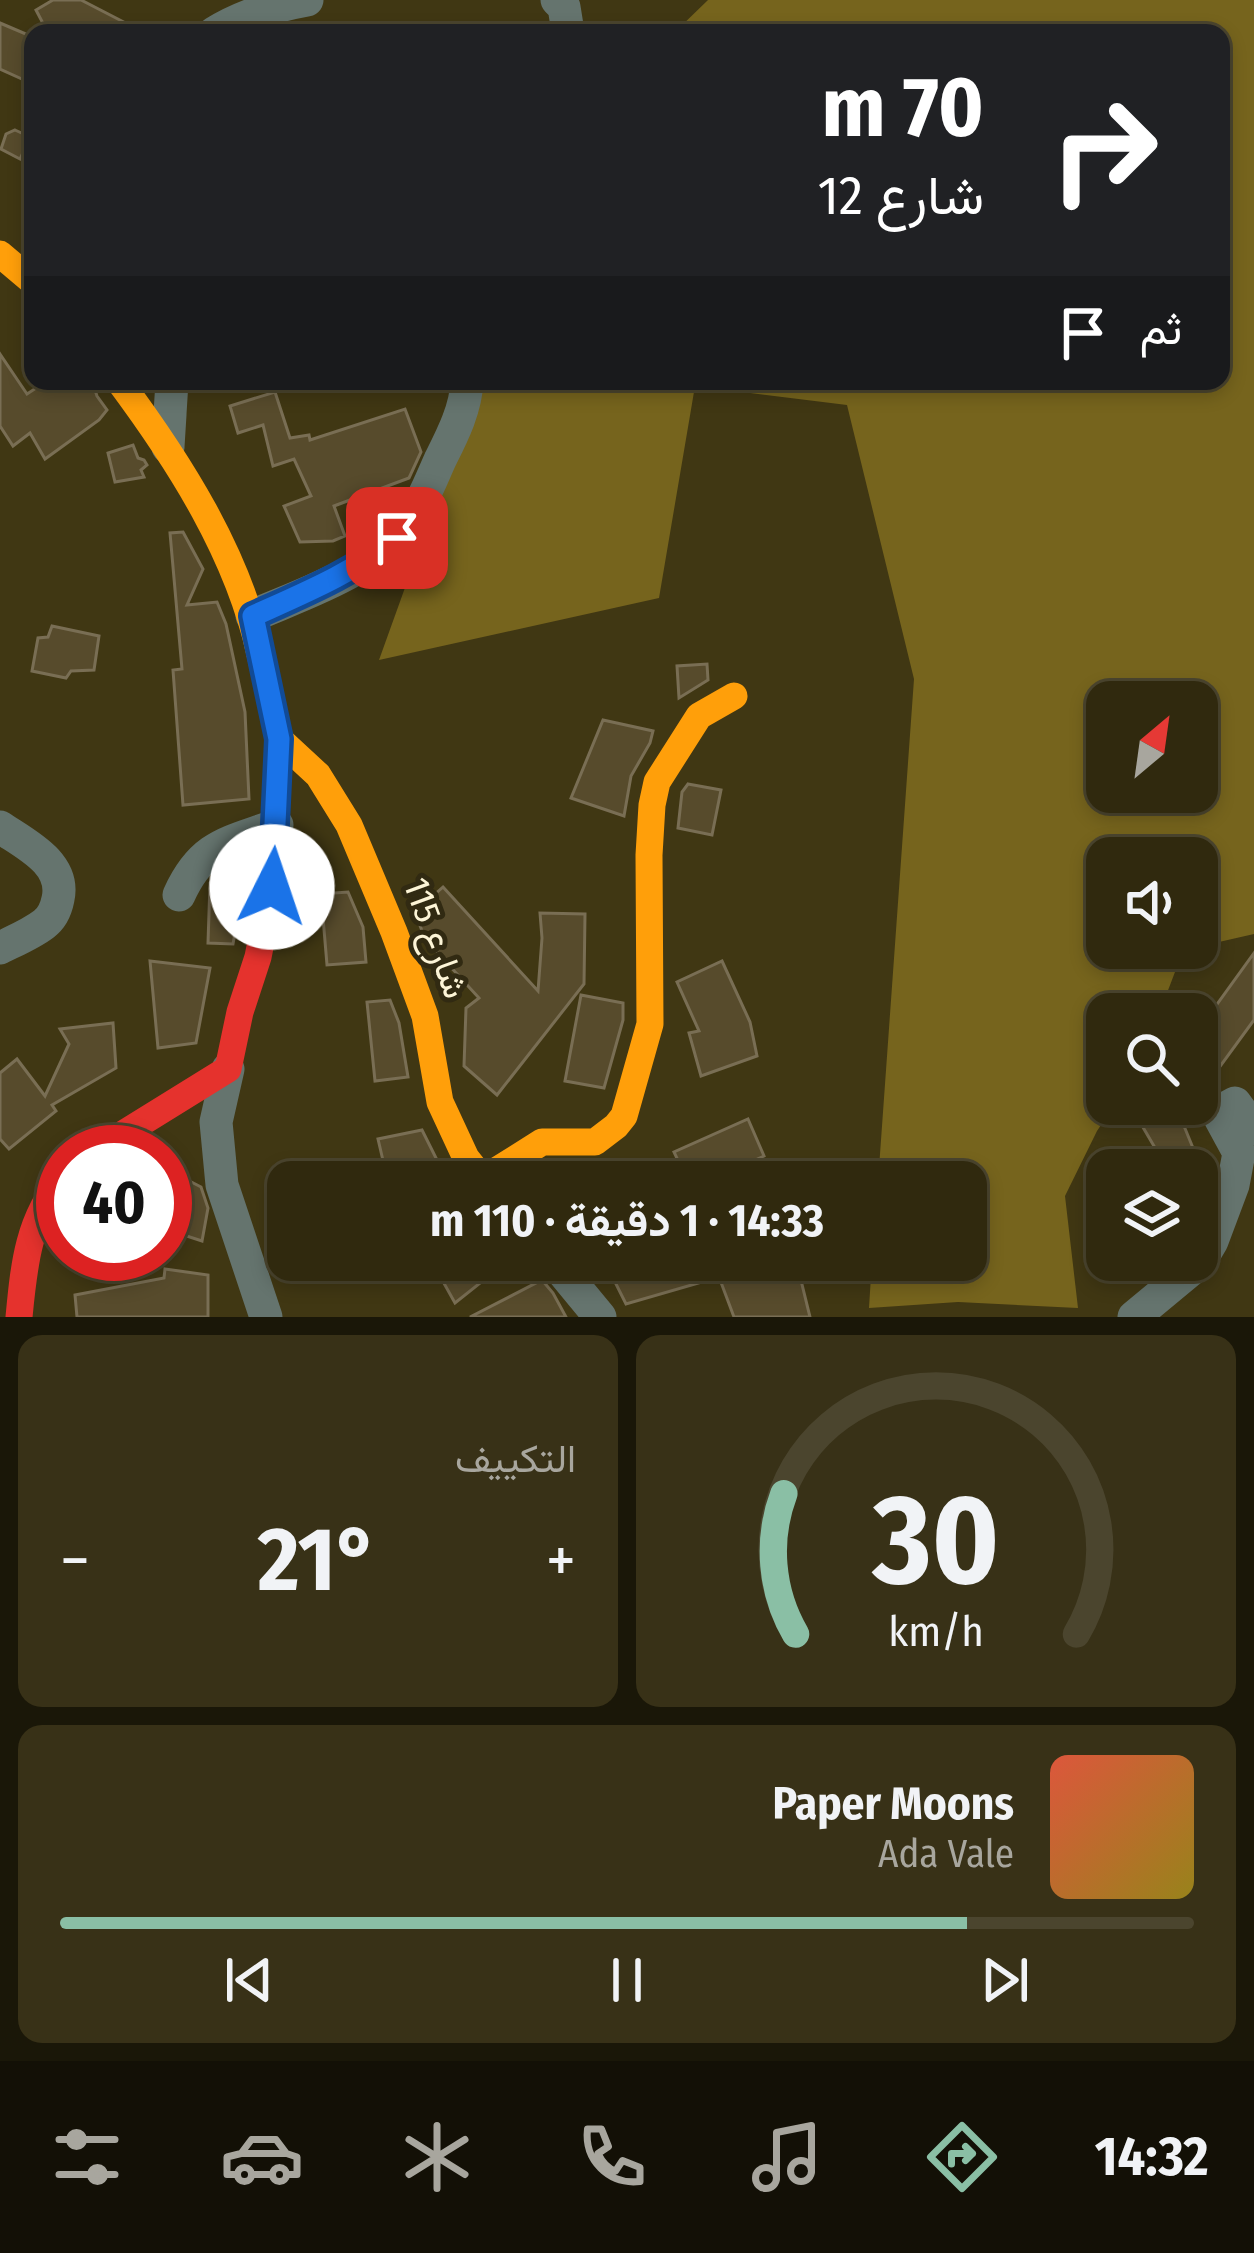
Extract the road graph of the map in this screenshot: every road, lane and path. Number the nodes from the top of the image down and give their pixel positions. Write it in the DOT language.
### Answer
graph roads {
  1 [pos="307,0"];
  2 [pos="231,24"];
  3 [pos="0,254"];
  4 [pos="24,274"];
  5 [pos="126,390"];
  6 [pos="171,390"];
  7 [pos="467,390"];
  8 [pos="168,447"];
  9 [pos="253,616"];
  10 [pos="734,696"];
  11 [pos="279,739"];
  12 [pos="277,825"];
  13 [pos="0,827"];
  14 [pos="179,895"];
  15 [pos="0,948"];
  16 [pos="228,1069"];
  17 [pos="138,1125"];
  18 [pos="1254,1129"];
  19 [pos="468,1161"];
  20 [pos="514,1161"];
  21 [pos="36,1217"];
  22 [pos="570,1281"];
  23 [pos="19,1317"];
  24 [pos="266,1317"];
  25 [pos="600,1317"];
  26 [pos="1134,1317"];
  1 -- 2 [label="street"];
  3 -- 4 [label="street"];
  5 -- 8 [label="street"];
  6 -- 8 [label="street"];
  7 -- 9 [label="street"];
  8 -- 9 [label="street"];
  9 -- 11 [label="street"];
  10 -- 20 [label="street"];
  11 -- 12 [label="street"];
  11 -- 19 [label="street, شارع 115"];
  12 -- 14 [label="street"];
  12 -- 16 [label="street"];
  13 -- 15 [label="street"];
  16 -- 17 [label="street"];
  16 -- 24 [label="street"];
  18 -- 26 [label="street"];
  21 -- 23 [label="street"];
  22 -- 25 [label="street"];
}
